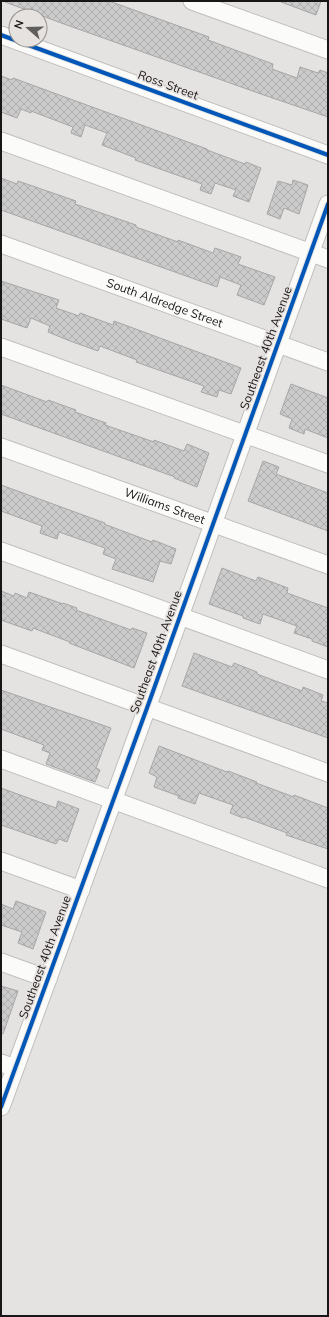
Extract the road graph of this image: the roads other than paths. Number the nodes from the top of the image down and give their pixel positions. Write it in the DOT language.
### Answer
graph roads {
  1 [pos="192,1"];
  2 [pos="1,35"];
  3 [pos="328,50"];
  4 [pos="1,141"];
  5 [pos="328,155"];
  6 [pos="328,204"];
  7 [pos="1,244"];
  8 [pos="310,253"];
  9 [pos="328,259"];
  10 [pos="278,343"];
  11 [pos="1,347"];
  12 [pos="328,362"];
  13 [pos="245,434"];
  14 [pos="1,447"];
  15 [pos="328,464"];
  16 [pos="213,523"];
  17 [pos="1,551"];
  18 [pos="328,565"];
  19 [pos="180,615"];
  20 [pos="1,654"];
  21 [pos="328,670"];
  22 [pos="147,708"];
  23 [pos="1,759"];
  24 [pos="328,773"];
  25 [pos="113,800"];
  26 [pos="1,861"];
  27 [pos="328,879"];
  28 [pos="81,890"];
  29 [pos="1,962"];
  30 [pos="48,979"];
  31 [pos="8,1066"];
  32 [pos="1,1107"];
  1 -- 3 [label="street"];
  2 -- 5 [label="street, Ross Street"];
  4 -- 8 [label="street"];
  6 -- 8 [label="street, Southeast 40th Avenue"];
  7 -- 10 [label="street, South Aldredge Street"];
  8 -- 9 [label="street"];
  8 -- 10 [label="street, Southeast 40th Avenue"];
  10 -- 12 [label="street, South Aldredge Street"];
  10 -- 13 [label="street, Southeast 40th Avenue"];
  11 -- 13 [label="street"];
  13 -- 15 [label="street"];
  13 -- 16 [label="street, Southeast 40th Avenue"];
  14 -- 16 [label="street, Williams Street"];
  16 -- 18 [label="street, Williams Street"];
  16 -- 19 [label="street, Southeast 40th Avenue"];
  17 -- 19 [label="street"];
  19 -- 21 [label="street"];
  19 -- 22 [label="street, Southeast 40th Avenue"];
  20 -- 22 [label="street"];
  22 -- 24 [label="street"];
  22 -- 25 [label="street, Southeast 40th Avenue"];
  23 -- 25 [label="street"];
  25 -- 27 [label="street"];
  25 -- 28 [label="street, Southeast 40th Avenue"];
  26 -- 28 [label="street"];
  28 -- 30 [label="street, Southeast 40th Avenue"];
  29 -- 30 [label="street"];
  30 -- 31 [label="street, Southeast 40th Avenue"];
  31 -- 32 [label="street, Southeast 40th Avenue"];
}
